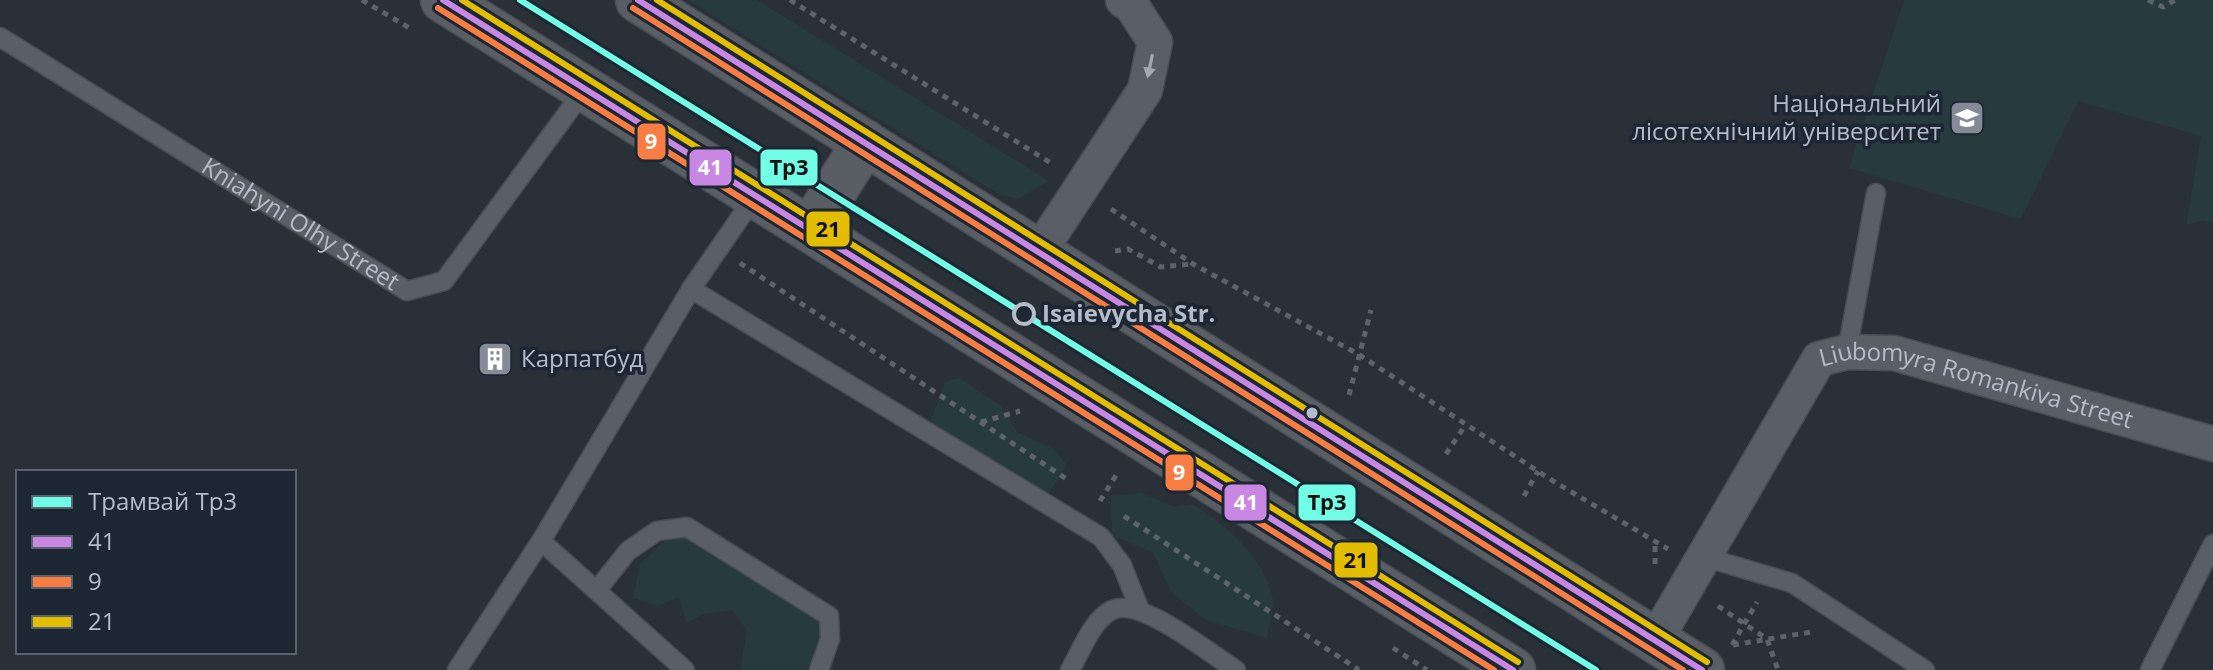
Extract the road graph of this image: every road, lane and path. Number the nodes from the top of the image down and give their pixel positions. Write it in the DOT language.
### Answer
graph roads {
  1 [pos="362,0"];
  2 [pos="443,0"];
  3 [pos="638,0"];
  4 [pos="790,0"];
  5 [pos="1123,0"];
  6 [pos="2148,0"];
  7 [pos="2175,0"];
  8 [pos="412,30"];
  9 [pos="0,37"];
  10 [pos="585,89"];
  11 [pos="865,142"];
  12 [pos="1065,172"];
  13 [pos="1876,193"];
  14 [pos="755,196"];
  15 [pos="1107,206"];
  16 [pos="810,230"];
  17 [pos="719,248"];
  18 [pos="1039,252"];
  19 [pos="1110,252"];
  20 [pos="1193,264"];
  21 [pos="691,289"];
  22 [pos="1371,310"];
  23 [pos="1847,352"];
  24 [pos="1358,354"];
  25 [pos="1349,395"];
  26 [pos="1021,410"];
  27 [pos="981,422"];
  28 [pos="1466,424"];
  29 [pos="2213,444"];
  30 [pos="1446,454"];
  31 [pos="1538,471"];
  32 [pos="1118,472"];
  33 [pos="1074,483"];
  34 [pos="1087,492"];
  35 [pos="1524,496"];
  36 [pos="1100,501"];
  37 [pos="541,541"];
  38 [pos="1655,541"];
  39 [pos="2213,544"];
  40 [pos="1685,553"];
  41 [pos="1655,570"];
  42 [pos="597,590"];
  43 [pos="1707,600"];
  44 [pos="1758,601"];
  45 [pos="1139,608"];
  46 [pos="1745,622"];
  47 [pos="1811,632"];
  48 [pos="1656,639"];
  49 [pos="1767,639"];
  50 [pos="457,670"];
  51 [pos="685,670"];
  52 [pos="819,670"];
  53 [pos="1070,670"];
  54 [pos="1236,670"];
  55 [pos="1359,670"];
  56 [pos="1513,670"];
  57 [pos="1702,670"];
  58 [pos="1778,670"];
  59 [pos="1925,670"];
  60 [pos="2150,670"];
  1 -- 8 [label="path"];
  2 -- 10 [label="main road"];
  3 -- 11 [label="main road"];
  4 -- 12 [label="path"];
  5 -- 18 [label="street, one-way"];
  6 -- 7 [label="path"];
  9 -- 10 [label="lane, Kniahyni Olhy Street"];
  10 -- 14 [label="main road"];
  11 -- 16 [label="main road"];
  11 -- 18 [label="main road"];
  13 -- 23 [label="lane"];
  14 -- 16 [label="main road"];
  14 -- 17 [label="lane"];
  15 -- 20 [label="path"];
  16 -- 56 [label="main road"];
  17 -- 21 [label="lane"];
  17 -- 27 [label="path"];
  18 -- 48 [label="main road"];
  19 -- 20 [label="path"];
  20 -- 24 [label="path"];
  21 -- 37 [label="lane"];
  21 -- 45 [label="lane"];
  22 -- 24 [label="path"];
  23 -- 29 [label="street, Liubomyra Romankiva Street"];
  23 -- 40 [label="street, Liubomyra Romankiva Street"];
  24 -- 25 [label="path"];
  24 -- 28 [label="path"];
  26 -- 27 [label="path"];
  27 -- 33 [label="path"];
  28 -- 30 [label="path"];
  28 -- 31 [label="path"];
  31 -- 35 [label="path"];
  31 -- 38 [label="path"];
  32 -- 36 [label="path"];
  34 -- 36 [label="path"];
  36 -- 55 [label="path"];
  37 -- 42 [label="lane"];
  37 -- 50 [label="lane"];
  38 -- 40 [label="path"];
  38 -- 41 [label="path"];
  39 -- 60 [label="lane"];
  40 -- 48 [label="street, Liubomyra Romankiva Street"];
  40 -- 59 [label="lane"];
  42 -- 51 [label="lane"];
  42 -- 52 [label="lane"];
  43 -- 46 [label="path"];
  44 -- 46 [label="path"];
  45 -- 53 [label="lane"];
  45 -- 54 [label="lane"];
  46 -- 49 [label="path"];
  46 -- 49 [label="path"];
  47 -- 49 [label="path"];
  48 -- 57 [label="main road"];
  49 -- 58 [label="path"];
}
